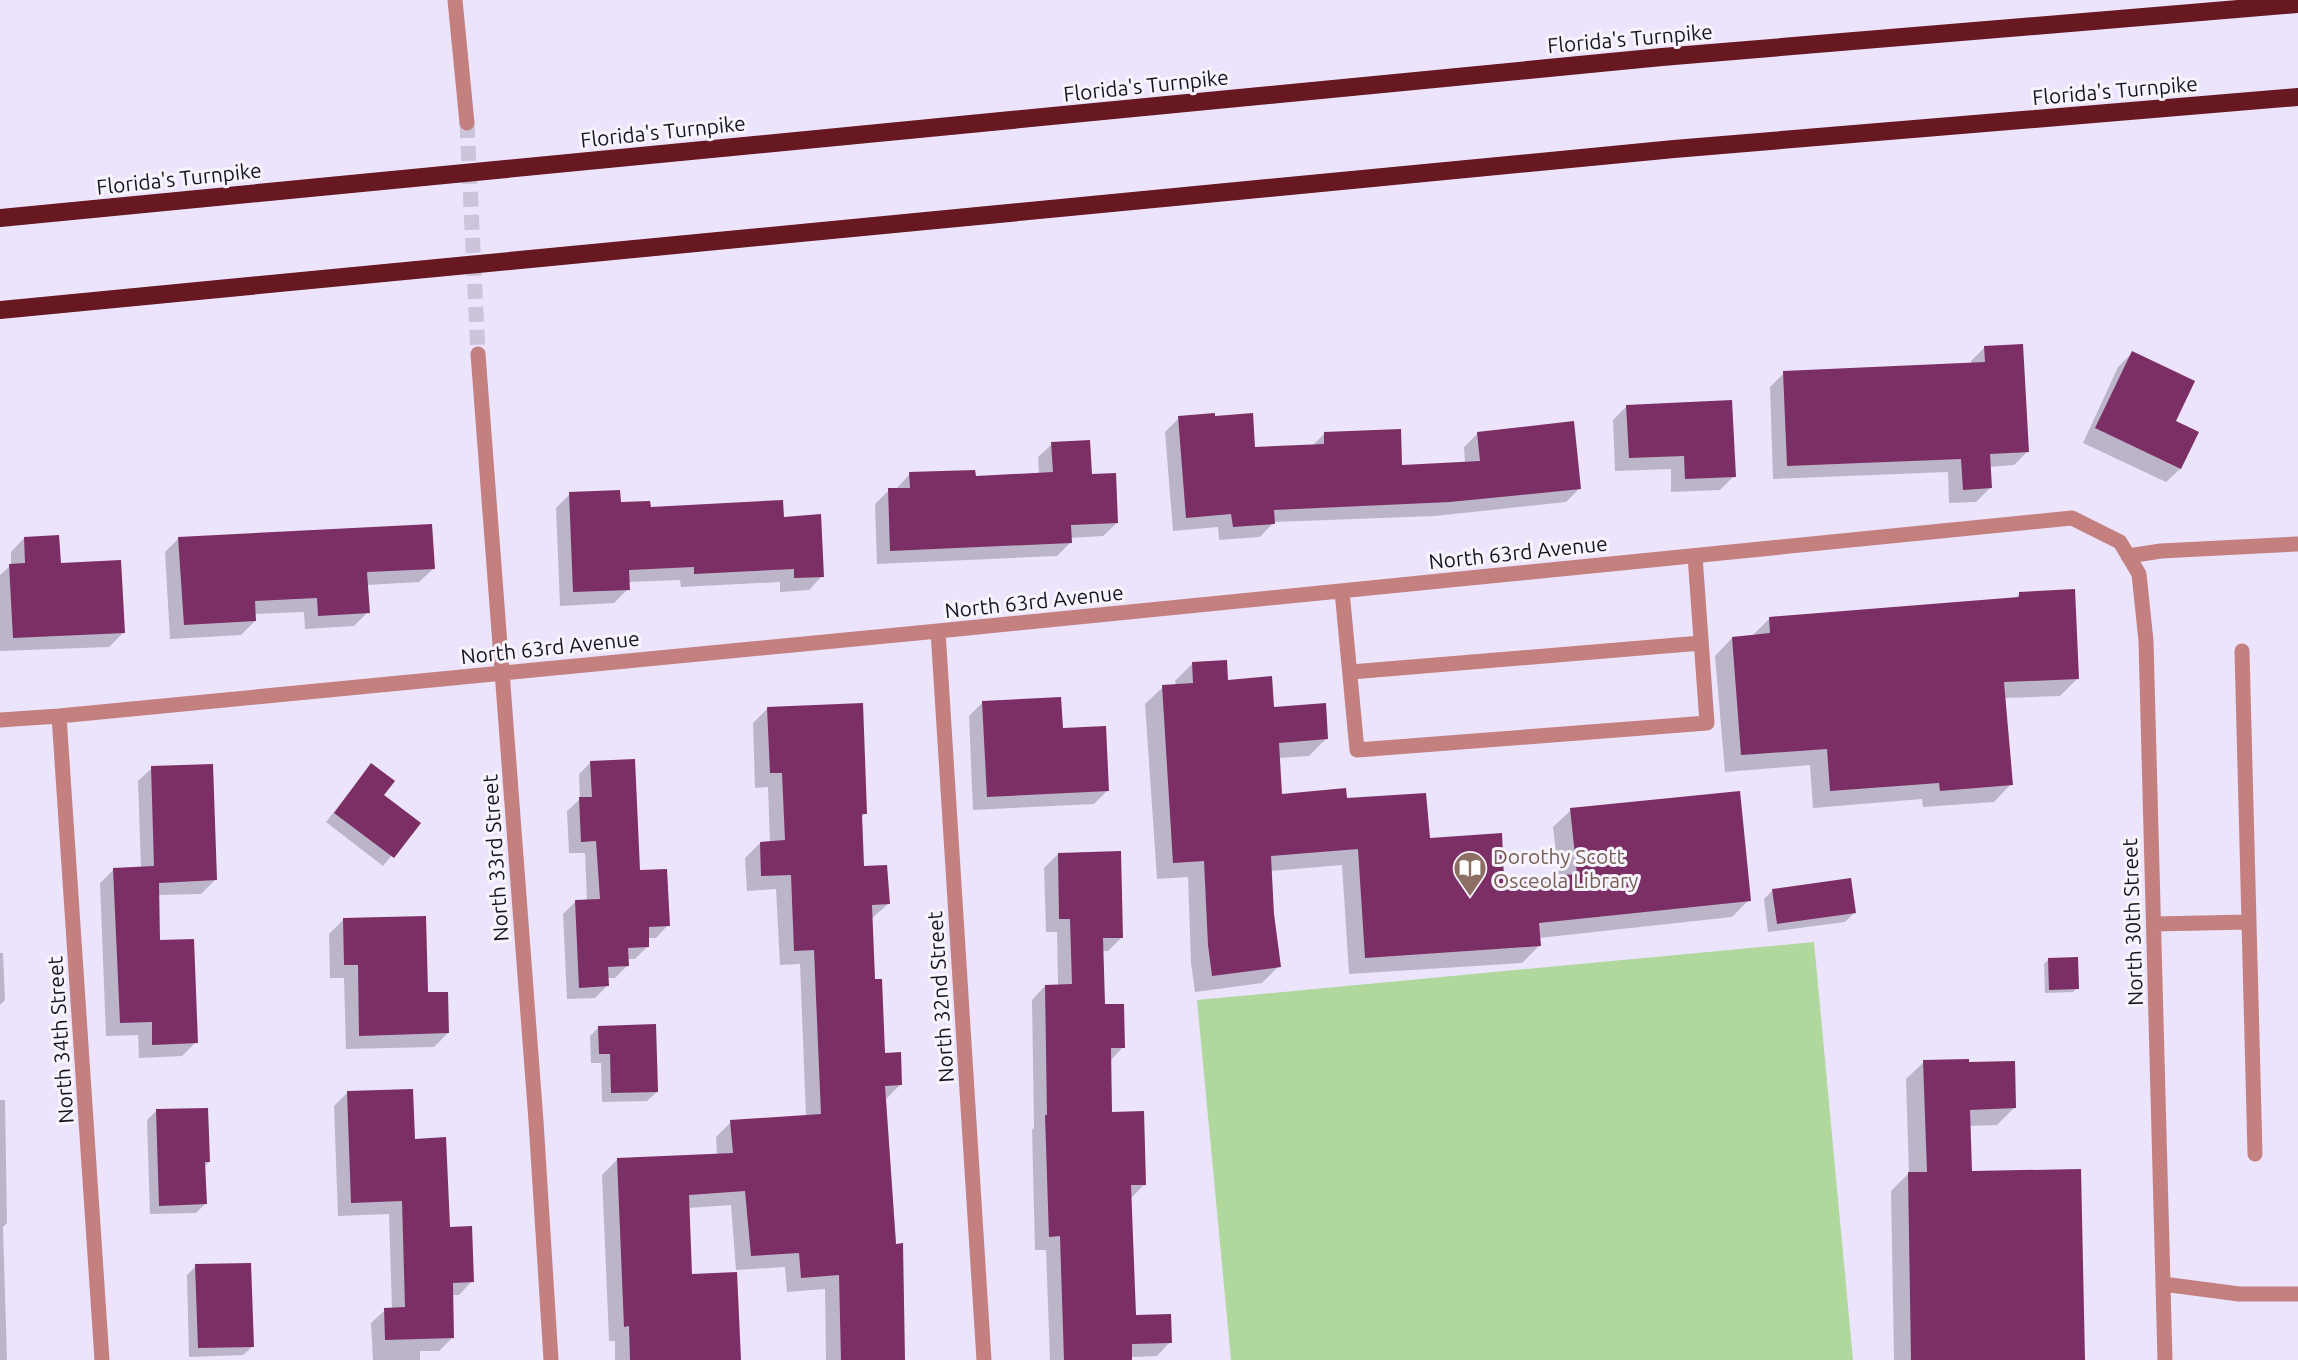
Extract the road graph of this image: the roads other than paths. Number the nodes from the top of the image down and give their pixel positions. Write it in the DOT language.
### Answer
graph roads {
  1 [pos="455,0"];
  2 [pos="2298,4"];
  3 [pos="2298,98"];
  4 [pos="466,123"];
  5 [pos="0,218"];
  6 [pos="0,310"];
  7 [pos="478,354"];
  8 [pos="2072,518"];
  9 [pos="2298,544"];
  10 [pos="1695,555"];
  11 [pos="2128,555"];
  12 [pos="1342,591"];
  13 [pos="938,632"];
  14 [pos="1701,643"];
  15 [pos="2242,651"];
  16 [pos="502,672"];
  17 [pos="1351,672"];
  18 [pos="59,717"];
  19 [pos="0,720"];
  20 [pos="2249,921"];
  21 [pos="2154,924"];
  22 [pos="2255,1154"];
  23 [pos="2163,1284"];
  24 [pos="2298,1294"];
  25 [pos="102,1360"];
  26 [pos="551,1360"];
  27 [pos="984,1360"];
  28 [pos="2165,1360"];
  1 -- 4 [label="street"];
  2 -- 5 [label="highway, Florida's Turnpike"];
  3 -- 6 [label="highway, Florida's Turnpike"];
  7 -- 16 [label="street, North 33rd Street"];
  8 -- 10 [label="street, North 63rd Avenue"];
  8 -- 11 [label="street, North 30th Street"];
  9 -- 11 [label="street"];
  10 -- 12 [label="street, North 63rd Avenue"];
  10 -- 14 [label="street"];
  11 -- 21 [label="street, North 30th Street"];
  12 -- 13 [label="street, North 63rd Avenue"];
  12 -- 17 [label="street"];
  13 -- 16 [label="street, North 63rd Avenue"];
  13 -- 27 [label="street, North 32nd Street"];
  14 -- 17 [label="street"];
  14 -- 17 [label="street"];
  15 -- 20 [label="street"];
  16 -- 18 [label="street, North 63rd Avenue"];
  16 -- 26 [label="street, North 33rd Street"];
  18 -- 19 [label="street, North 63rd Avenue"];
  18 -- 25 [label="street, North 34th Street"];
  20 -- 21 [label="street"];
  20 -- 22 [label="street"];
  21 -- 23 [label="street, North 30th Street"];
  23 -- 24 [label="street"];
  23 -- 28 [label="street, North 30th Street"];
}
